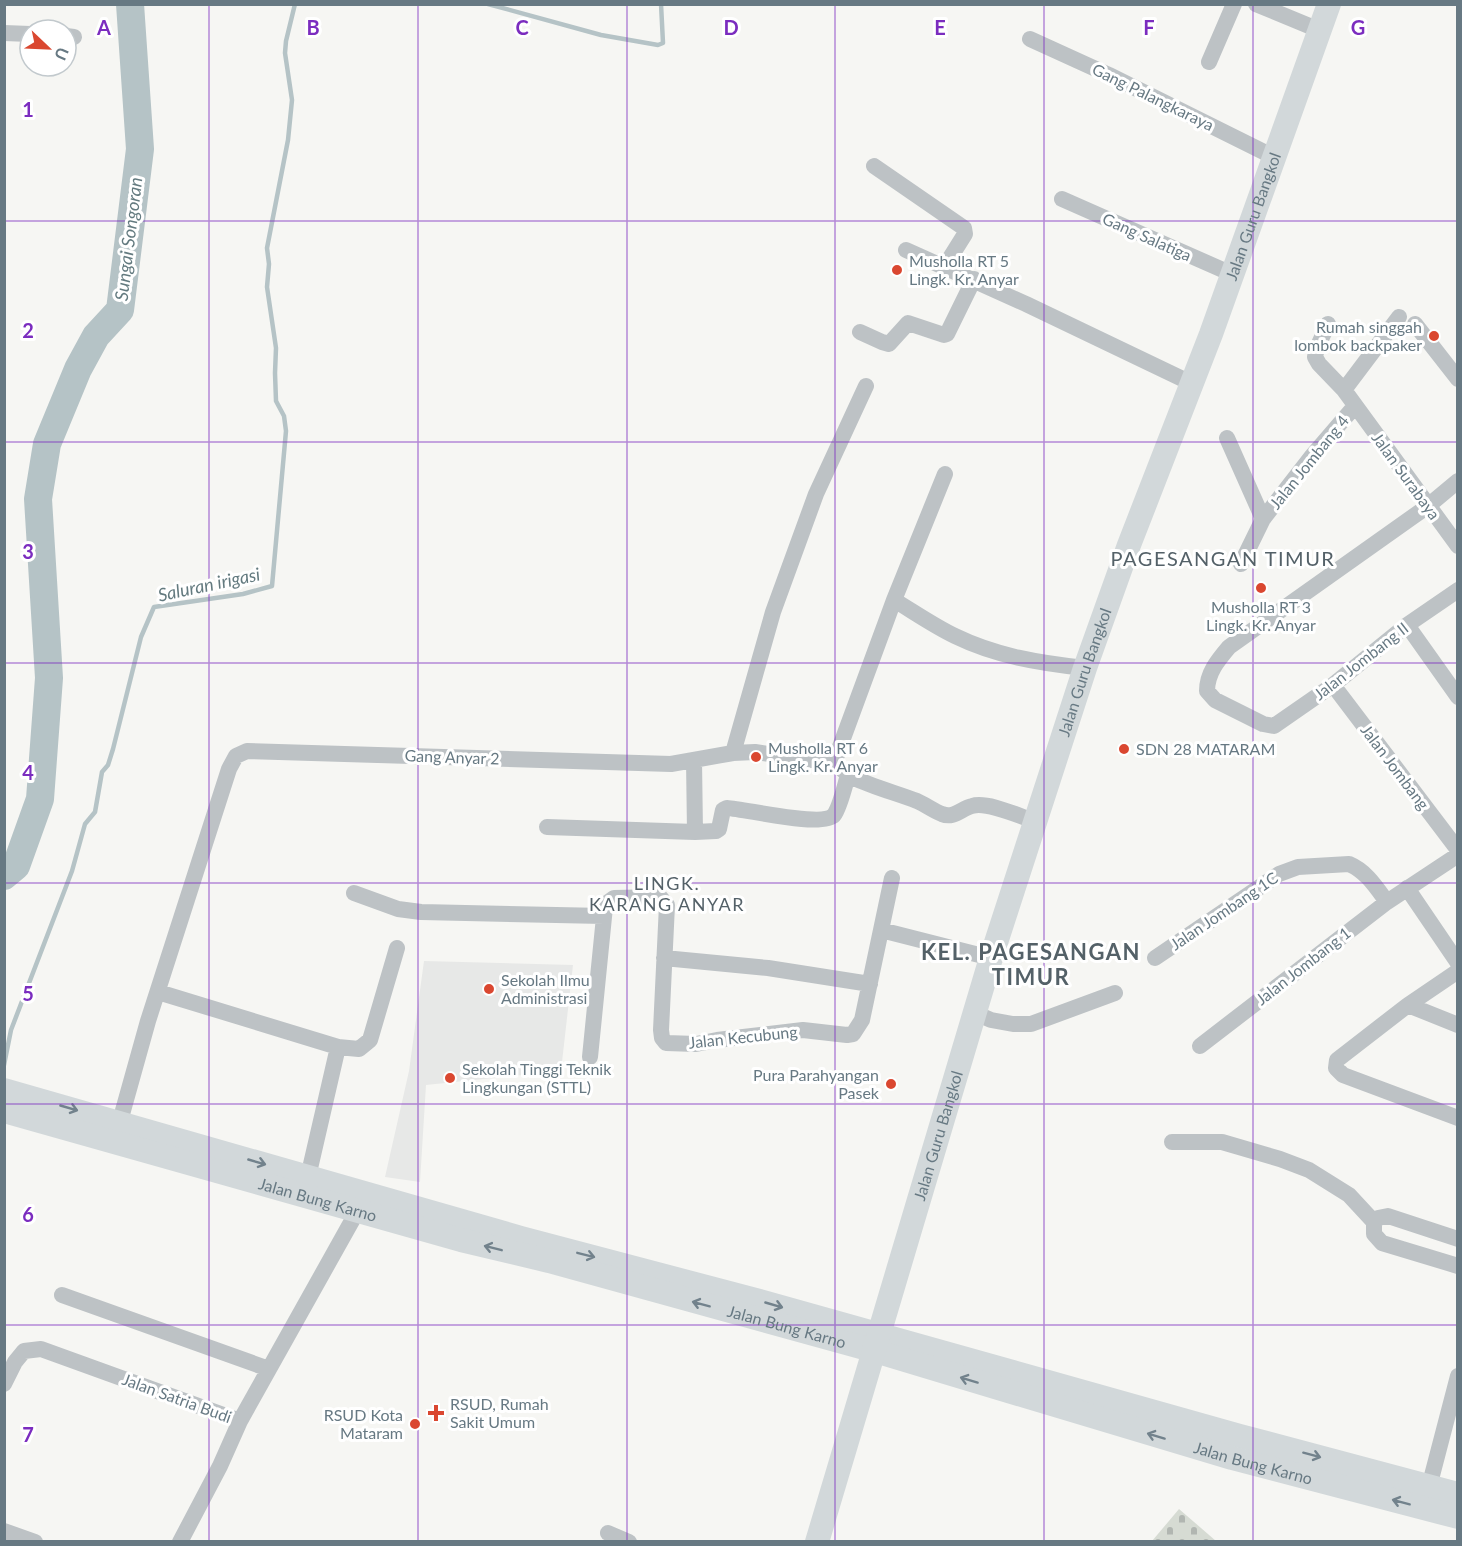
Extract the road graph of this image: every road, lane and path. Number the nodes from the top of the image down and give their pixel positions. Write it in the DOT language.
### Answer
graph roads {
  1 [pos="1234,4"];
  2 [pos="1256,4"];
  3 [pos="1329,4"];
  4 [pos="1319,30"];
  5 [pos="1030,39"];
  6 [pos="1209,62"];
  7 [pos="1274,157"];
  8 [pos="874,166"];
  9 [pos="1062,199"];
  10 [pos="906,250"];
  11 [pos="945,267"];
  12 [pos="1232,274"];
  13 [pos="974,279"];
  14 [pos="1399,316"];
  15 [pos="1328,324"];
  16 [pos="1416,324"];
  17 [pos="861,332"];
  18 [pos="1458,380"];
  19 [pos="1191,383"];
  20 [pos="866,386"];
  21 [pos="1344,390"];
  22 [pos="1355,406"];
  23 [pos="1227,438"];
  24 [pos="945,474"];
  25 [pos="1458,481"];
  26 [pos="1428,506"];
  27 [pos="1263,519"];
  28 [pos="1458,546"];
  29 [pos="1241,564"];
  30 [pos="1458,590"];
  31 [pos="894,600"];
  32 [pos="1407,625"];
  33 [pos="1085,668"];
  34 [pos="1333,685"];
  35 [pos="1458,698"];
  36 [pos="734,753"];
  37 [pos="694,760"];
  38 [pos="834,763"];
  39 [pos="848,775"];
  40 [pos="1034,821"];
  41 [pos="547,827"];
  42 [pos="695,832"];
  43 [pos="1458,850"];
  44 [pos="1458,855"];
  45 [pos="892,878"];
  46 [pos="1407,888"];
  47 [pos="354,893"];
  48 [pos="1387,902"];
  49 [pos="605,911"];
  50 [pos="881,930"];
  51 [pos="397,948"];
  52 [pos="664,958"];
  53 [pos="991,958"];
  54 [pos="1155,958"];
  55 [pos="1458,963"];
  56 [pos="1458,971"];
  57 [pos="870,984"];
  58 [pos="158,992"];
  59 [pos="1115,993"];
  60 [pos="1408,1005"];
  61 [pos="975,1014"];
  62 [pos="1458,1025"];
  63 [pos="1200,1046"];
  64 [pos="338,1047"];
  65 [pos="590,1057"];
  66 [pos="7,1098"];
  67 [pos="1458,1118"];
  68 [pos="117,1132"];
  69 [pos="1172,1142"];
  70 [pos="308,1177"];
  71 [pos="360,1201"];
  72 [pos="1374,1222"];
  73 [pos="1458,1239"];
  74 [pos="1458,1266"];
  75 [pos="62,1295"];
  76 [pos="877,1343"];
  77 [pos="269,1369"];
  78 [pos="1458,1376"];
  79 [pos="4,1384"];
  80 [pos="240,1421"];
  81 [pos="1262,1454"];
  82 [pos="1429,1486"];
  83 [pos="1458,1494"];
  84 [pos="1458,1517"];
  85 [pos="4,1531"];
  86 [pos="608,1533"];
  87 [pos="35,1542"];
  88 [pos="180,1542"];
  89 [pos="629,1542"];
  90 [pos="817,1542"];
  1 -- 6 [label="street"];
  2 -- 4 [label="street"];
  3 -- 4 [label="main road, Jalan Guru Bangkol"];
  4 -- 7 [label="main road, Jalan Guru Bangkol"];
  5 -- 7 [label="street, Gang Palangkaraya"];
  7 -- 12 [label="main road, Jalan Guru Bangkol"];
  8 -- 11 [label="street"];
  9 -- 12 [label="street, Gang Salatiga"];
  10 -- 11 [label="street"];
  11 -- 13 [label="street"];
  12 -- 19 [label="main road, Jalan Guru Bangkol"];
  13 -- 17 [label="street"];
  13 -- 19 [label="street"];
  14 -- 21 [label="street"];
  15 -- 21 [label="street, Jalan Surabaya"];
  16 -- 18 [label="street"];
  19 -- 33 [label="main road, Jalan Guru Bangkol"];
  20 -- 36 [label="street"];
  21 -- 22 [label="street, Jalan Surabaya"];
  22 -- 26 [label="street, Jalan Surabaya"];
  22 -- 27 [label="street, Jalan Jombang 4"];
  23 -- 27 [label="street"];
  24 -- 31 [label="street"];
  25 -- 26 [label="street"];
  26 -- 28 [label="street, Jalan Surabaya"];
  26 -- 34 [label="street, Jalan Jombang II"];
  27 -- 29 [label="street, Jalan Jombang 4"];
  30 -- 32 [label="street, Jalan Jombang II"];
  31 -- 33 [label="street"];
  31 -- 38 [label="street"];
  32 -- 34 [label="street, Jalan Jombang II"];
  32 -- 35 [label="street"];
  33 -- 40 [label="main road, Jalan Guru Bangkol"];
  34 -- 43 [label="street, Jalan Jombang"];
  36 -- 37 [label="street, Gang Anyar 2"];
  36 -- 38 [label="street, Gang Anyar 2"];
  37 -- 42 [label="street"];
  37 -- 58 [label="street, Gang Anyar 2"];
  38 -- 39 [label="street"];
  39 -- 40 [label="street"];
  39 -- 42 [label="street"];
  40 -- 53 [label="main road, Jalan Guru Bangkol"];
  41 -- 42 [label="street"];
  44 -- 46 [label="street, Jalan Jombang 1"];
  45 -- 50 [label="street, Jalan Kecubung"];
  46 -- 48 [label="street, Jalan Jombang 1"];
  46 -- 55 [label="street"];
  47 -- 49 [label="street, Jalan Kecubung"];
  48 -- 54 [label="street, Jalan Jombang 1C"];
  48 -- 63 [label="street, Jalan Jombang 1"];
  49 -- 52 [label="street, Jalan Kecubung"];
  49 -- 65 [label="street"];
  50 -- 53 [label="street"];
  50 -- 57 [label="street, Jalan Kecubung"];
  51 -- 64 [label="street"];
  52 -- 57 [label="street"];
  52 -- 57 [label="street, Jalan Kecubung"];
  53 -- 61 [label="main road, Jalan Guru Bangkol"];
  56 -- 60 [label="street"];
  58 -- 64 [label="street"];
  58 -- 68 [label="street, Gang Anyar 2"];
  59 -- 61 [label="street"];
  60 -- 62 [label="street"];
  60 -- 67 [label="street"];
  61 -- 76 [label="main road, Jalan Guru Bangkol"];
  64 -- 70 [label="street"];
  66 -- 68 [label="main road"];
  68 -- 70 [label="main road, one-way"];
  68 -- 71 [label="main road, Jalan Bung Karno"];
  69 -- 72 [label="street"];
  70 -- 71 [label="main road"];
  71 -- 76 [label="main road, Jalan Bung Karno"];
  71 -- 77 [label="street, Jalan Satria Budi"];
  72 -- 73 [label="street"];
  72 -- 74 [label="street"];
  75 -- 77 [label="street"];
  76 -- 81 [label="main road, Jalan Bung Karno"];
  76 -- 90 [label="main road, Jalan Guru Bangkol"];
  77 -- 80 [label="street, Jalan Satria Budi"];
  78 -- 82 [label="street"];
  79 -- 80 [label="street, Jalan Satria Budi"];
  80 -- 88 [label="street"];
  81 -- 82 [label="main road, one-way"];
  84 -- 81 [label="main road, Jalan Bung Karno, one-way"];
  82 -- 83 [label="main road"];
  85 -- 87 [label="street"];
  86 -- 89 [label="street"];
}
